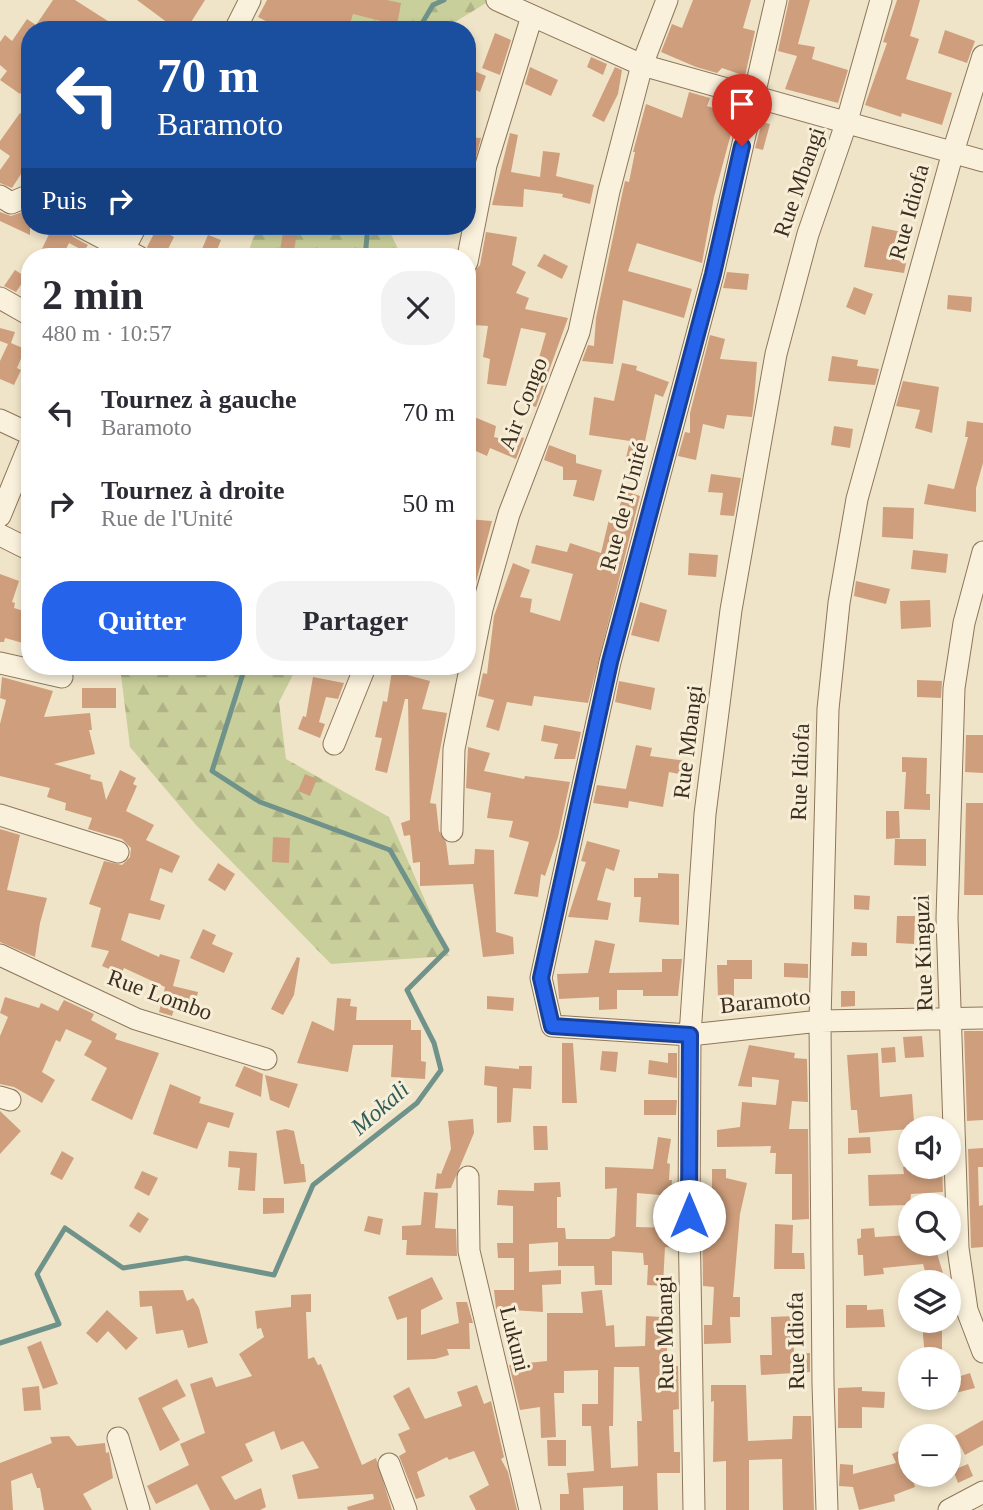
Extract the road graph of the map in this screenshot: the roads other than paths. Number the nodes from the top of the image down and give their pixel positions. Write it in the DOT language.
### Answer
graph roads {
  1 [pos="250,0"];
  2 [pos="497,0"];
  3 [pos="667,0"];
  4 [pos="776,0"];
  5 [pos="881,0"];
  6 [pos="532,16"];
  7 [pos="240,21"];
  8 [pos="983,57"];
  9 [pos="642,65"];
  10 [pos="754,94"];
  11 [pos="847,121"];
  12 [pos="953,152"];
  13 [pos="983,161"];
  14 [pos="0,196"];
  15 [pos="21,199"];
  16 [pos="476,216"];
  17 [pos="94,235"];
  18 [pos="116,248"];
  19 [pos="0,298"];
  20 [pos="21,310"];
  21 [pos="0,420"];
  22 [pos="21,430"];
  23 [pos="21,465"];
  24 [pos="0,516"];
  25 [pos="0,535"];
  26 [pos="21,546"];
  27 [pos="983,552"];
  28 [pos="476,639"];
  29 [pos="0,663"];
  30 [pos="21,668"];
  31 [pos="53,675"];
  32 [pos="362,675"];
  33 [pos="469,675"];
  34 [pos="62,677"];
  35 [pos="334,744"];
  36 [pos="0,815"];
  37 [pos="452,831"];
  38 [pos="118,852"];
  39 [pos="0,956"];
  40 [pos="983,1018"];
  41 [pos="951,1019"];
  42 [pos="820,1021"];
  43 [pos="552,1026"];
  44 [pos="690,1035"];
  45 [pos="266,1059"];
  46 [pos="468,1177"];
  47 [pos="983,1352"];
  48 [pos="118,1438"];
  49 [pos="389,1464"];
  50 [pos="983,1492"];
  51 [pos="139,1510"];
  52 [pos="405,1510"];
  53 [pos="530,1510"];
  54 [pos="694,1510"];
  55 [pos="827,1510"];
  56 [pos="951,1510"];
  1 -- 7 [label="street"];
  2 -- 6 [label="street"];
  3 -- 9 [label="street, Air Congo"];
  4 -- 10 [label="street, Rue de l'Unité"];
  5 -- 11 [label="street, Rue Mbangi"];
  6 -- 9 [label="street"];
  6 -- 16 [label="street"];
  8 -- 12 [label="street, Rue Idiofa"];
  9 -- 10 [label="street"];
  9 -- 28 [label="street, Air Congo"];
  10 -- 11 [label="street"];
  10 -- 43 [label="street, Rue de l'Unité"];
  11 -- 12 [label="street"];
  11 -- 44 [label="street, Rue Mbangi"];
  12 -- 13 [label="street"];
  12 -- 42 [label="street, Rue Idiofa"];
  14 -- 15 [label="street"];
  17 -- 18 [label="street"];
  19 -- 20 [label="street"];
  21 -- 22 [label="street"];
  23 -- 24 [label="street"];
  25 -- 26 [label="street"];
  27 -- 41 [label="street, Rue Kinguzi"];
  29 -- 30 [label="street"];
  31 -- 34 [label="street"];
  32 -- 35 [label="street"];
  33 -- 37 [label="street, Air Congo"];
  36 -- 38 [label="street"];
  39 -- 45 [label="street, Rue Lombo"];
  40 -- 41 [label="street, Baramoto"];
  41 -- 42 [label="street, Baramoto"];
  41 -- 47 [label="street, Rue Kinguzi"];
  42 -- 44 [label="street, Baramoto"];
  42 -- 55 [label="street, Rue Idiofa"];
  43 -- 44 [label="street, Baramoto"];
  44 -- 54 [label="street, Rue Mbangi"];
  46 -- 53 [label="street, Lukuni"];
  48 -- 51 [label="street"];
  49 -- 52 [label="street"];
  50 -- 56 [label="street"];
}
